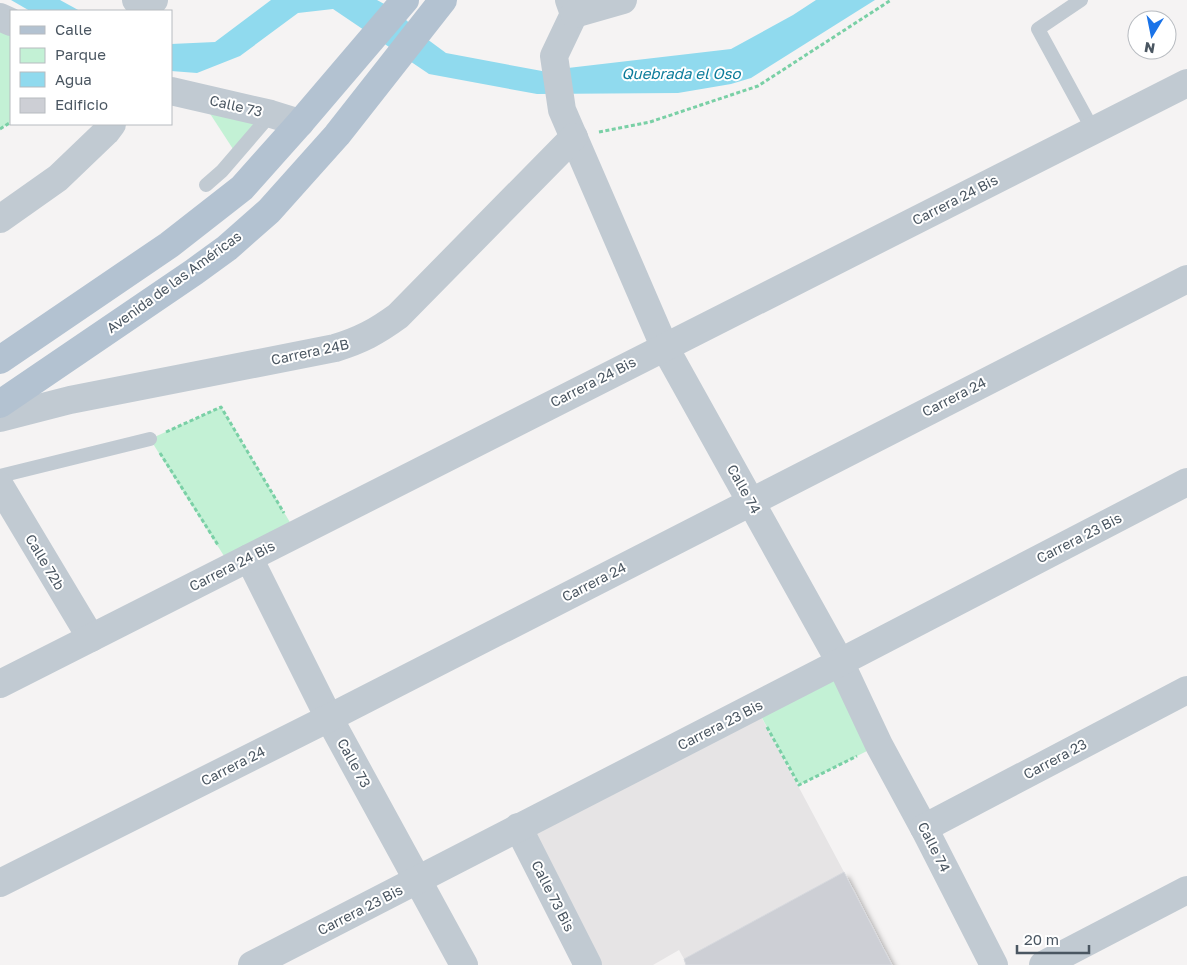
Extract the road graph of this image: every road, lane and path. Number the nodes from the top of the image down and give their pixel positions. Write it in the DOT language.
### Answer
graph roads {
  1 [pos="405,0"];
  2 [pos="443,0"];
  3 [pos="622,0"];
  4 [pos="891,0"];
  5 [pos="1081,0"];
  6 [pos="572,7"];
  7 [pos="1187,83"];
  8 [pos="172,91"];
  9 [pos="271,114"];
  10 [pos="300,124"];
  11 [pos="111,125"];
  12 [pos="1092,130"];
  13 [pos="574,137"];
  14 [pos="206,185"];
  15 [pos="0,219"];
  16 [pos="1187,279"];
  17 [pos="664,346"];
  18 [pos="0,360"];
  19 [pos="0,404"];
  20 [pos="0,418"];
  21 [pos="150,439"];
  22 [pos="0,476"];
  23 [pos="1187,482"];
  24 [pos="0,486"];
  25 [pos="750,501"];
  26 [pos="297,534"];
  27 [pos="240,562"];
  28 [pos="91,638"];
  29 [pos="840,662"];
  30 [pos="0,684"];
  31 [pos="1187,690"];
  32 [pos="756,707"];
  33 [pos="329,718"];
  34 [pos="879,745"];
  35 [pos="518,827"];
  36 [pos="924,828"];
  37 [pos="418,880"];
  38 [pos="0,883"];
  39 [pos="1187,890"];
  40 [pos="252,965"];
  41 [pos="464,965"];
  42 [pos="588,965"];
  43 [pos="994,965"];
  44 [pos="1042,965"];
  1 -- 10 [label="main road"];
  2 -- 19 [label="main road, Avenida de las Américas"];
  3 -- 6 [label="street"];
  4 -- 13 [label="path"];
  5 -- 12 [label="lane"];
  6 -- 13 [label="street, Calle 74"];
  7 -- 12 [label="street, Carrera 24 Bis"];
  8 -- 9 [label="street, Calle 73"];
  9 -- 10 [label="street, Calle 73"];
  9 -- 14 [label="lane"];
  10 -- 18 [label="main road"];
  11 -- 15 [label="street"];
  12 -- 17 [label="street, Carrera 24 Bis"];
  13 -- 17 [label="street, Calle 74"];
  13 -- 20 [label="street, Carrera 24B"];
  16 -- 25 [label="street, Carrera 24"];
  17 -- 25 [label="street, Calle 74"];
  17 -- 26 [label="street, Carrera 24 Bis"];
  21 -- 22 [label="lane"];
  21 -- 26 [label="path"];
  21 -- 27 [label="path"];
  23 -- 29 [label="street, Carrera 23 Bis"];
  24 -- 28 [label="street, Calle 72b"];
  25 -- 29 [label="street, Calle 74"];
  25 -- 33 [label="street, Carrera 24"];
  26 -- 27 [label="street, Carrera 24 Bis"];
  27 -- 28 [label="street, Carrera 24 Bis"];
  27 -- 33 [label="street, Calle 73"];
  28 -- 30 [label="street, Carrera 24 Bis"];
  29 -- 32 [label="street, Carrera 23 Bis"];
  29 -- 34 [label="street, Calle 74"];
  31 -- 36 [label="street, Carrera 23"];
  32 -- 34 [label="path"];
  32 -- 35 [label="street, Carrera 23 Bis"];
  33 -- 37 [label="street, Calle 73"];
  33 -- 38 [label="street, Carrera 24"];
  34 -- 36 [label="street, Calle 74"];
  35 -- 37 [label="street, Carrera 23 Bis"];
  35 -- 42 [label="street, Calle 73 Bis"];
  36 -- 43 [label="street, Calle 74"];
  37 -- 40 [label="street, Carrera 23 Bis"];
  37 -- 41 [label="street, Calle 73"];
  39 -- 44 [label="street"];
}
